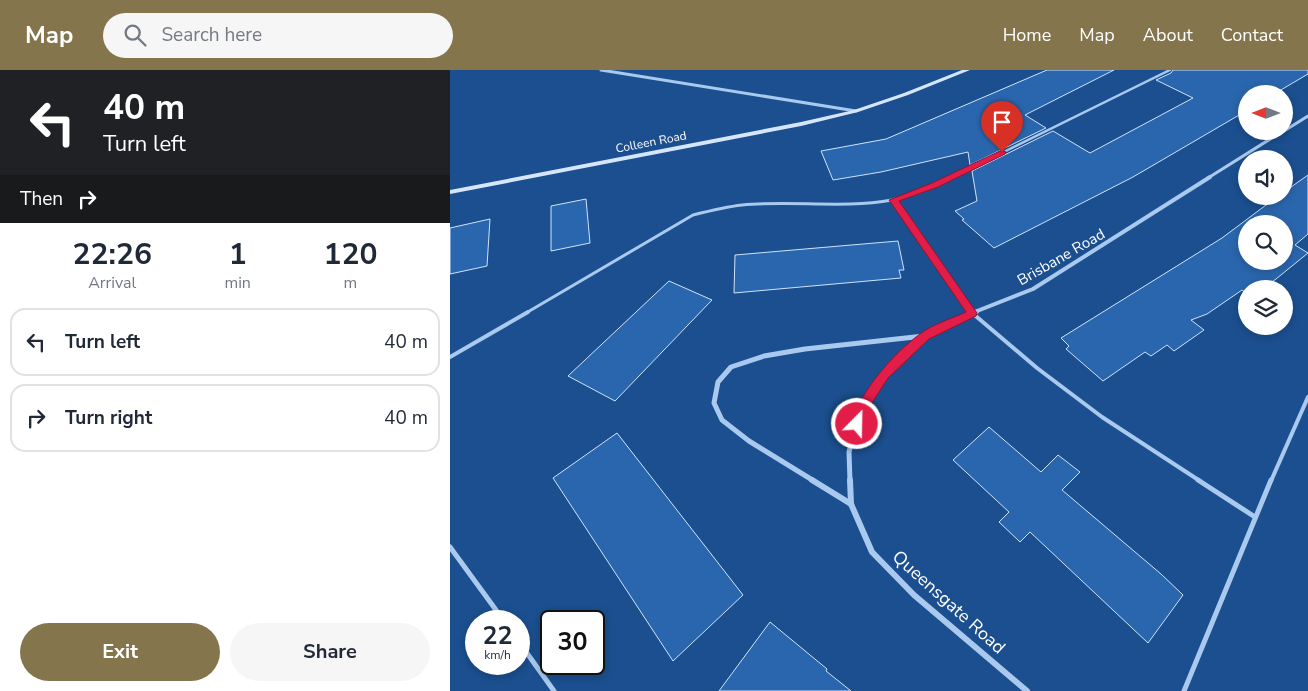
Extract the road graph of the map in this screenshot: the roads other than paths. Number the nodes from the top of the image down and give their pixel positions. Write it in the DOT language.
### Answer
graph roads {
  1 [pos="602,70"];
  2 [pos="967,70"];
  3 [pos="1170,70"];
  4 [pos="856,111"];
  5 [pos="1308,116"];
  6 [pos="1293,125"];
  7 [pos="1270,140"];
  8 [pos="450,192"];
  9 [pos="894,200"];
  10 [pos="972,313"];
  11 [pos="925,336"];
  12 [pos="450,357"];
  13 [pos="1308,397"];
  14 [pos="860,410"];
  15 [pos="851,504"];
  16 [pos="1255,517"];
  17 [pos="450,547"];
  18 [pos="496,610"];
  19 [pos="530,657"];
  20 [pos="554,691"];
  21 [pos="1027,691"];
  22 [pos="1184,691"];
  1 -- 4 [label="street"];
  2 -- 4 [label="street, Colleen Road"];
  3 -- 9 [label="lane"];
  4 -- 8 [label="street, Colleen Road"];
  5 -- 6 [label="street, Brisbane Road"];
  7 -- 10 [label="street, Brisbane Road"];
  9 -- 10 [label="lane"];
  9 -- 12 [label="lane"];
  10 -- 11 [label="street, Brisbane Road"];
  10 -- 16 [label="lane"];
  11 -- 14 [label="street, Brisbane Road"];
  11 -- 15 [label="street"];
  13 -- 16 [label="lane"];
  14 -- 15 [label="street, Queensgate Road"];
  15 -- 21 [label="street, Queensgate Road"];
  16 -- 22 [label="lane"];
  17 -- 18 [label="lane"];
  19 -- 20 [label="lane"];
}
